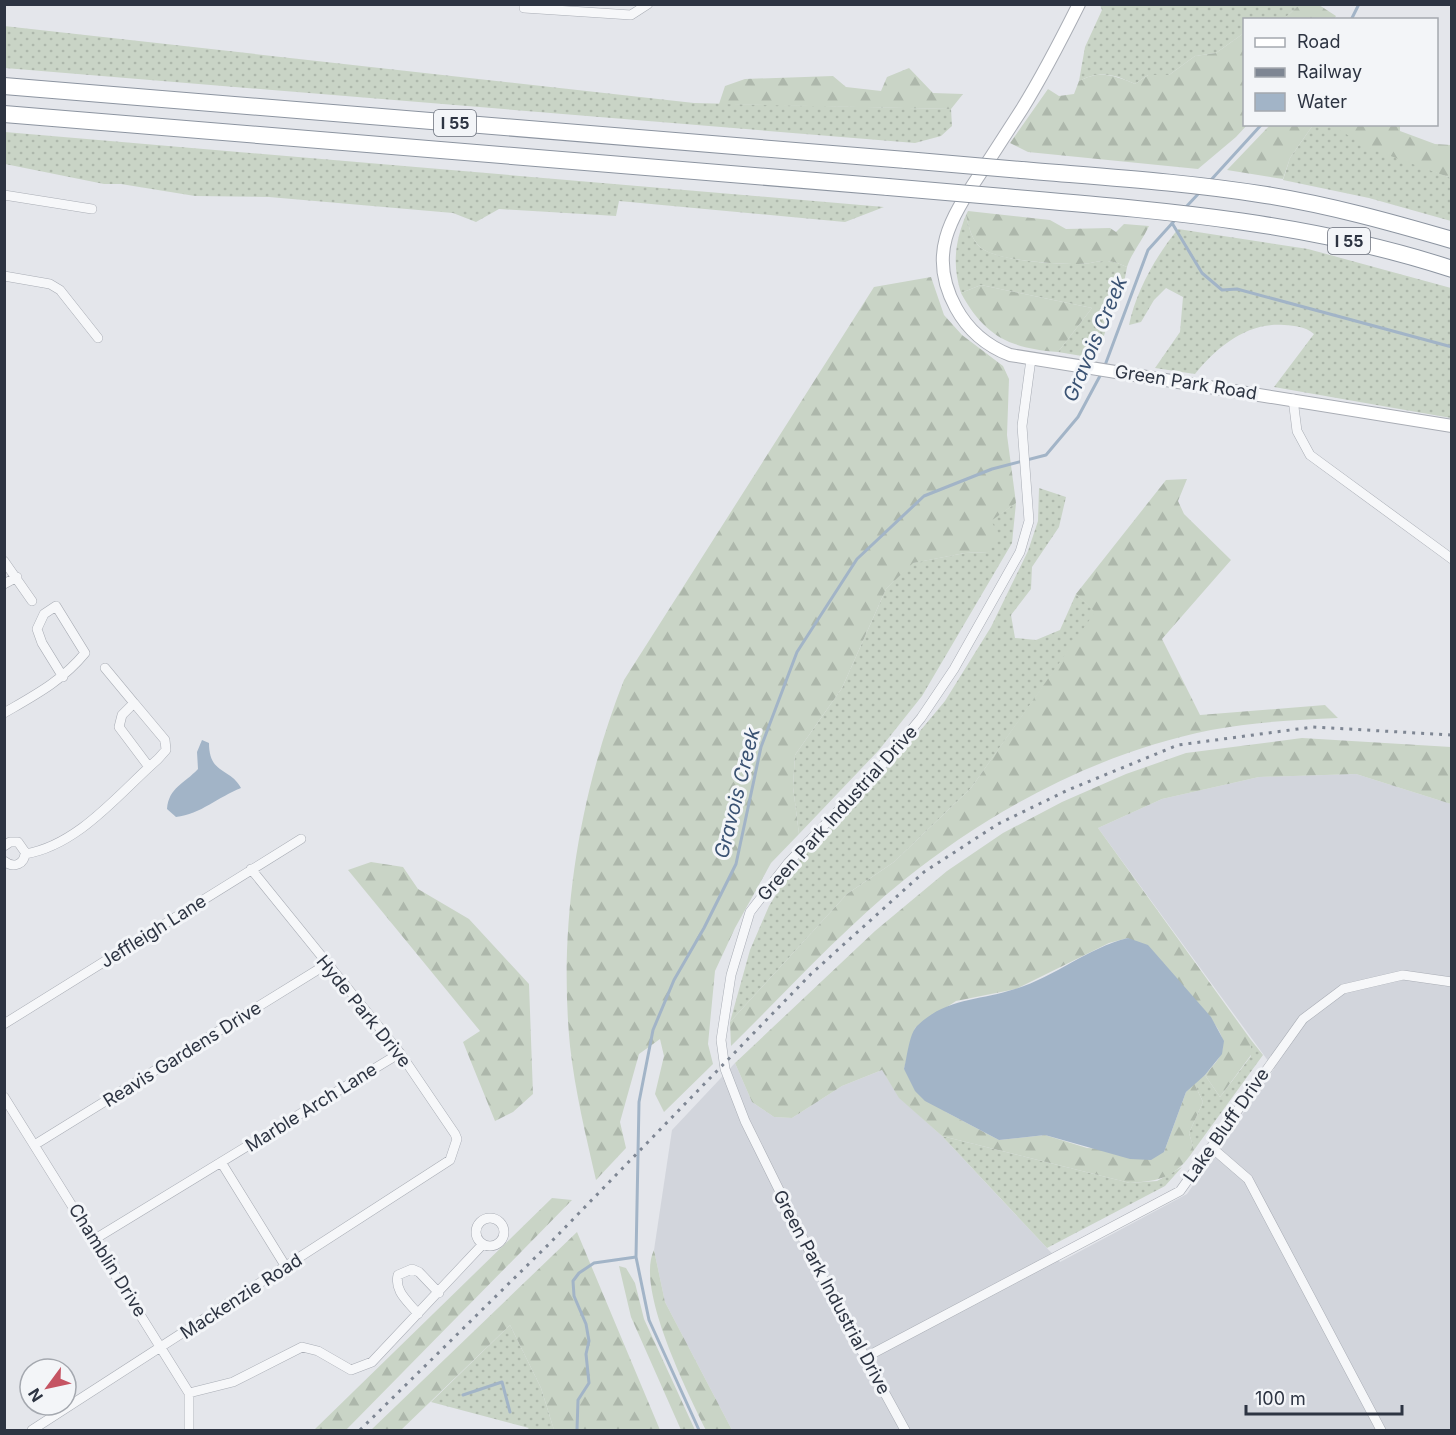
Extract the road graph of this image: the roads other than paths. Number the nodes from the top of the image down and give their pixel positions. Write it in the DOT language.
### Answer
graph roads {
  1 [pos="524,4"];
  2 [pos="648,4"];
  3 [pos="1079,4"];
  4 [pos="4,86"];
  5 [pos="4,114"];
  6 [pos="4,195"];
  7 [pos="92,209"];
  8 [pos="1452,240"];
  9 [pos="1452,269"];
  10 [pos="4,276"];
  11 [pos="99,338"];
  12 [pos="1031,359"];
  13 [pos="1293,399"];
  14 [pos="1452,426"];
  15 [pos="1452,559"];
  16 [pos="4,561"];
  17 [pos="17,577"];
  18 [pos="4,584"];
  19 [pos="32,601"];
  20 [pos="105,668"];
  21 [pos="63,677"];
  22 [pos="134,703"];
  23 [pos="4,713"];
  24 [pos="149,767"];
  25 [pos="301,839"];
  26 [pos="5,843"];
  27 [pos="25,854"];
  28 [pos="4,861"];
  29 [pos="251,869"];
  30 [pos="327,964"];
  31 [pos="1452,982"];
  32 [pos="4,1024"];
  33 [pos="400,1053"];
  34 [pos="4,1097"];
  35 [pos="36,1144"];
  36 [pos="1211,1147"];
  37 [pos="450,1160"];
  38 [pos="222,1162"];
  39 [pos="95,1239"];
  40 [pos="483,1244"];
  41 [pos="286,1267"];
  42 [pos="440,1293"];
  43 [pos="418,1314"];
  44 [pos="161,1347"];
  45 [pos="866,1357"];
  46 [pos="189,1393"];
  47 [pos="32,1431"];
  48 [pos="189,1431"];
  49 [pos="905,1431"];
  50 [pos="1381,1431"];
  1 -- 2 [label="street"];
  3 -- 12 [label="street, Green Park Road"];
  4 -- 8 [label="highway, I 55, bridge"];
  5 -- 9 [label="highway, I 55, bridge"];
  6 -- 7 [label="street"];
  10 -- 11 [label="street"];
  12 -- 13 [label="street, Green Park Road"];
  12 -- 45 [label="street, Green Park Industrial Drive"];
  13 -- 14 [label="street, Green Park Road"];
  13 -- 15 [label="street"];
  16 -- 17 [label="street"];
  17 -- 18 [label="street"];
  17 -- 19 [label="street"];
  20 -- 22 [label="street"];
  21 -- 21 [label="street"];
  21 -- 23 [label="street"];
  22 -- 24 [label="street"];
  22 -- 24 [label="street"];
  24 -- 27 [label="street"];
  25 -- 29 [label="street, Jeffleigh Lane"];
  26 -- 27 [label="street"];
  27 -- 28 [label="street"];
  29 -- 30 [label="street, Hyde Park Drive"];
  29 -- 32 [label="street, Jeffleigh Lane"];
  30 -- 33 [label="street, Hyde Park Drive"];
  30 -- 35 [label="street, Reavis Gardens Drive"];
  31 -- 36 [label="street, Lake Bluff Drive"];
  33 -- 37 [label="street, Hyde Park Drive"];
  33 -- 38 [label="street, Marble Arch Lane"];
  34 -- 35 [label="street, Chamblin Drive"];
  35 -- 39 [label="street, Chamblin Drive"];
  36 -- 45 [label="street, Lake Bluff Drive"];
  36 -- 50 [label="street"];
  37 -- 41 [label="street, Mackenzie Road"];
  38 -- 39 [label="street, Marble Arch Lane"];
  38 -- 41 [label="street"];
  39 -- 44 [label="street, Chamblin Drive"];
  40 -- 42 [label="street"];
  41 -- 44 [label="street, Mackenzie Road"];
  42 -- 43 [label="street"];
  42 -- 43 [label="street"];
  43 -- 46 [label="street"];
  44 -- 46 [label="street, Chamblin Drive"];
  44 -- 47 [label="street, Mackenzie Road"];
  45 -- 49 [label="street, Green Park Industrial Drive"];
  46 -- 48 [label="street"];
}
